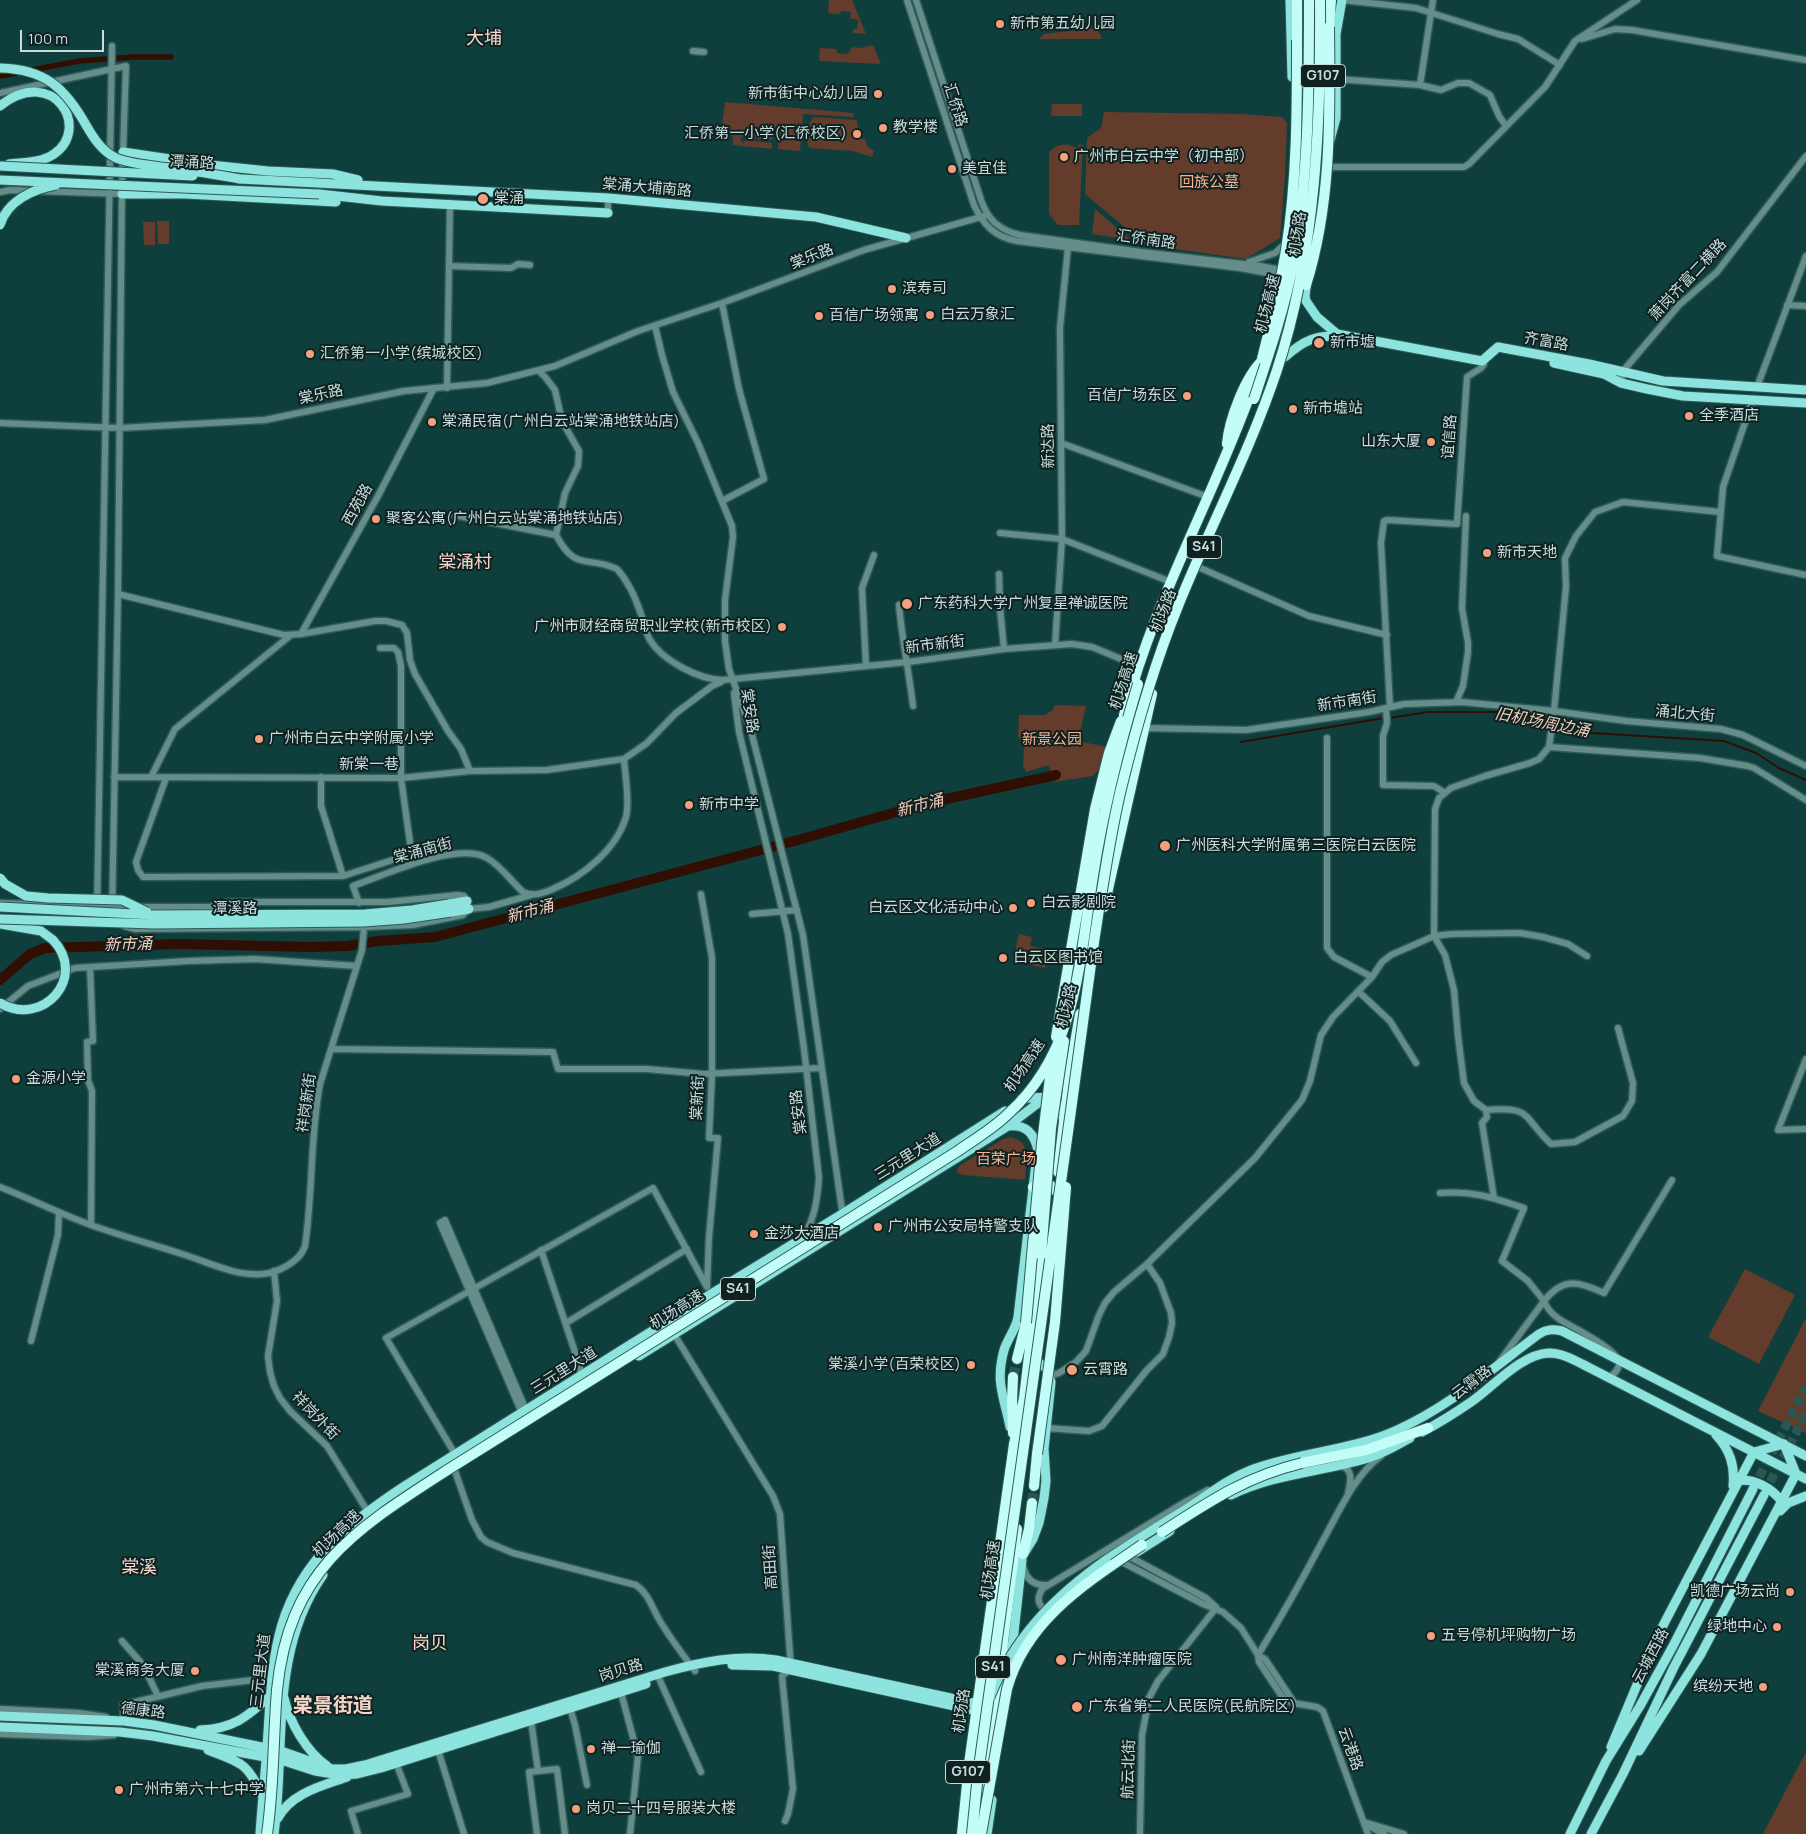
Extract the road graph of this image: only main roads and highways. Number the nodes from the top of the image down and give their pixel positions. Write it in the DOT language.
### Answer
graph roads {
  1 [pos="1290,0"];
  2 [pos="1297,0"];
  3 [pos="1307,0"];
  4 [pos="1322,0"];
  5 [pos="1331,0"];
  6 [pos="1342,0"];
  7 [pos="0,68"];
  8 [pos="0,106"];
  9 [pos="1305,129"];
  10 [pos="123,152"];
  11 [pos="1321,152"];
  12 [pos="0,165"];
  13 [pos="240,178"];
  14 [pos="0,180"];
  15 [pos="87,184"];
  16 [pos="383,185"];
  17 [pos="122,194"];
  18 [pos="382,201"];
  19 [pos="608,213"];
  20 [pos="0,225"];
  21 [pos="906,238"];
  22 [pos="1307,267"];
  23 [pos="1285,357"];
  24 [pos="1483,362"];
  25 [pos="1277,371"];
  26 [pos="1684,383"];
  27 [pos="1806,390"];
  28 [pos="1683,396"];
  29 [pos="1254,399"];
  30 [pos="1806,403"];
  31 [pos="1138,684"];
  32 [pos="1111,776"];
  33 [pos="0,878"];
  34 [pos="468,905"];
  35 [pos="0,907"];
  36 [pos="450,908"];
  37 [pos="154,915"];
  38 [pos="2,922"];
  39 [pos="0,1003"];
  40 [pos="1056,1046"];
  41 [pos="1073,1050"];
  42 [pos="1070,1071"];
  43 [pos="1073,1094"];
  44 [pos="1046,1098"];
  45 [pos="1021,1100"];
  46 [pos="1063,1119"];
  47 [pos="1008,1126"];
  48 [pos="1040,1137"];
  49 [pos="1061,1141"];
  50 [pos="1038,1150"];
  51 [pos="1033,1187"];
  52 [pos="1056,1191"];
  53 [pos="1017,1360"];
  54 [pos="1039,1363"];
  55 [pos="1013,1377"];
  56 [pos="521,1414"];
  57 [pos="1701,1425"];
  58 [pos="1428,1428"];
  59 [pos="521,1429"];
  60 [pos="1014,1444"];
  61 [pos="1784,1444"];
  62 [pos="1754,1452"];
  63 [pos="1806,1456"];
  64 [pos="1796,1474"];
  65 [pos="1806,1479"];
  66 [pos="1737,1481"];
  67 [pos="1034,1486"];
  68 [pos="1753,1489"];
  69 [pos="1732,1491"];
  70 [pos="1764,1495"];
  71 [pos="1806,1496"];
  72 [pos="1782,1502"];
  73 [pos="1032,1503"];
  74 [pos="1775,1516"];
  75 [pos="1162,1532"];
  76 [pos="1142,1546"];
  77 [pos="1023,1554"];
  78 [pos="1011,1576"];
  79 [pos="271,1681"];
  80 [pos="283,1688"];
  81 [pos="270,1696"];
  82 [pos="568,1704"];
  83 [pos="978,1707"];
  84 [pos="994,1714"];
  85 [pos="0,1716"];
  86 [pos="0,1727"];
  87 [pos="185,1730"];
  88 [pos="184,1741"];
  89 [pos="267,1752"];
  90 [pos="281,1756"];
  91 [pos="1606,1761"];
  92 [pos="982,1765"];
  93 [pos="332,1769"];
  94 [pos="357,1774"];
  95 [pos="1623,1774"];
  96 [pos="263,1798"];
  97 [pos="276,1822"];
  98 [pos="260,1834"];
  99 [pos="267,1834"];
  100 [pos="274,1834"];
  101 [pos="962,1834"];
  102 [pos="967,1834"];
  103 [pos="972,1834"];
  104 [pos="977,1834"];
  105 [pos="981,1834"];
  106 [pos="987,1834"];
  107 [pos="1570,1834"];
  108 [pos="1591,1834"];
  1 -- 9 [label="main road"];
  2 -- 29 [label="highway, bridge"];
  3 -- 9 [label="highway, 机场路 / G107"];
  3 -- 29 [label="highway, 机场高速 / S41, bridge"];
  4 -- 11 [label="highway, 机场路 / G107"];
  4 -- 25 [label="highway, 机场高速 / S41, bridge"];
  5 -- 25 [label="highway, bridge"];
  6 -- 11 [label="main road"];
  7 -- 13 [label="main road, bridge"];
  8 -- 12 [label="main road, bridge"];
  9 -- 32 [label="highway, 机场路"];
  10 -- 16 [label="main road"];
  11 -- 22 [label="highway, 机场路"];
  12 -- 13 [label="main road, 潭涌路, bridge"];
  13 -- 16 [label="main road, 潭涌路"];
  14 -- 15 [label="main road, 潭涌路, bridge"];
  15 -- 18 [label="main road, 潭涌路, bridge"];
  15 -- 20 [label="main road, bridge"];
  16 -- 21 [label="main road, 棠涌大埔南路"];
  17 -- 18 [label="main road"];
  18 -- 19 [label="main road, 棠涌大埔南路"];
  22 -- 23 [label="highway, 机场路"];
  22 -- 24 [label="main road"];
  23 -- 24 [label="main road"];
  23 -- 41 [label="highway, 机场路"];
  24 -- 26 [label="main road, 齐富路"];
  24 -- 28 [label="main road, 齐富路"];
  25 -- 43 [label="highway, 机场高速 / S41, bridge"];
  26 -- 27 [label="main road, 齐富路"];
  26 -- 28 [label="main road"];
  28 -- 30 [label="main road, 齐富路"];
  29 -- 31 [label="highway, 机场高速 / S41"];
  31 -- 53 [label="highway, bridge"];
  31 -- 99 [label="highway, 机场高速 / S41, bridge"];
  32 -- 40 [label="main road, 机场路"];
  32 -- 60 [label="highway, bridge"];
  33 -- 37 [label="main road, bridge"];
  34 -- 36 [label="main road, 潭溪路"];
  35 -- 37 [label="main road, 潭溪路, bridge"];
  36 -- 37 [label="main road, 潭溪路, bridge"];
  36 -- 38 [label="main road, 潭溪路, bridge"];
  38 -- 39 [label="main road, bridge"];
  40 -- 41 [label="highway"];
  40 -- 44 [label="main road"];
  40 -- 45 [label="main road, 三元里大道"];
  41 -- 42 [label="highway, 机场路"];
  42 -- 44 [label="main road, 三元里大道"];
  42 -- 46 [label="highway, 机场路"];
  43 -- 67 [label="highway, bridge"];
  43 -- 103 [label="highway, 机场高速 / S41, bridge"];
  44 -- 45 [label="main road"];
  44 -- 46 [label="main road"];
  44 -- 47 [label="main road, 三元里大道"];
  44 -- 48 [label="main road"];
  45 -- 56 [label="main road, 三元里大道"];
  46 -- 49 [label="highway, 机场路"];
  47 -- 50 [label="main road"];
  47 -- 59 [label="main road, 三元里大道"];
  48 -- 49 [label="highway"];
  48 -- 50 [label="main road"];
  49 -- 52 [label="highway, 机场路"];
  50 -- 51 [label="main road"];
  51 -- 52 [label="highway"];
  51 -- 60 [label="main road"];
  52 -- 54 [label="highway, 机场路"];
  54 -- 77 [label="main road"];
  54 -- 78 [label="highway, 机场路"];
  55 -- 60 [label="highway"];
  56 -- 59 [label="main road"];
  56 -- 79 [label="main road, 三元里大道"];
  57 -- 58 [label="main road, 云霄路"];
  57 -- 62 [label="main road, 云霄路"];
  57 -- 69 [label="main road"];
  58 -- 75 [label="highway, bridge"];
  58 -- 84 [label="main road, 云霄路"];
  59 -- 80 [label="main road, 三元里大道"];
  60 -- 83 [label="highway, 机场路"];
  61 -- 62 [label="main road"];
  61 -- 63 [label="main road, 云霄路"];
  61 -- 64 [label="main road"];
  61 -- 92 [label="main road, 云霄路, bridge"];
  62 -- 64 [label="main road, 云霄路"];
  62 -- 66 [label="main road"];
  64 -- 65 [label="main road, 云霄路"];
  64 -- 72 [label="main road"];
  66 -- 69 [label="main road"];
  66 -- 72 [label="main road"];
  68 -- 91 [label="main road, 云城西路"];
  69 -- 91 [label="main road"];
  70 -- 95 [label="main road, 云城西路"];
  71 -- 74 [label="main road"];
  72 -- 74 [label="main road"];
  73 -- 77 [label="highway"];
  74 -- 95 [label="main road"];
  76 -- 105 [label="highway, bridge"];
  77 -- 78 [label="main road"];
  77 -- 84 [label="main road"];
  78 -- 84 [label="highway"];
  79 -- 80 [label="main road"];
  79 -- 81 [label="main road, 三元里大道"];
  80 -- 90 [label="main road, 三元里大道"];
  80 -- 93 [label="main road"];
  81 -- 87 [label="main road"];
  81 -- 89 [label="main road, 三元里大道"];
  82 -- 83 [label="main road, 岗贝路"];
  82 -- 93 [label="main road, 岗贝路"];
  82 -- 94 [label="main road, 岗贝路"];
  83 -- 101 [label="highway, 机场路 / G107"];
  84 -- 92 [label="highway"];
  85 -- 87 [label="main road, 德康路"];
  86 -- 88 [label="main road, 德康路"];
  87 -- 89 [label="main road, 德康路"];
  88 -- 89 [label="main road, 德康路"];
  88 -- 96 [label="main road"];
  89 -- 90 [label="main road, 德康路"];
  89 -- 96 [label="main road, 三元里大道"];
  90 -- 93 [label="main road, 岗贝路"];
  90 -- 94 [label="main road, 岗贝路"];
  90 -- 97 [label="main road, 三元里大道"];
  91 -- 107 [label="main road, 云城西路"];
  92 -- 102 [label="main road, 云霄路"];
  92 -- 104 [label="highway"];
  92 -- 106 [label="main road"];
  94 -- 97 [label="main road"];
  95 -- 108 [label="main road, 云城西路"];
  96 -- 98 [label="main road, 三元里大道"];
  97 -- 100 [label="main road, 三元里大道"];
}
